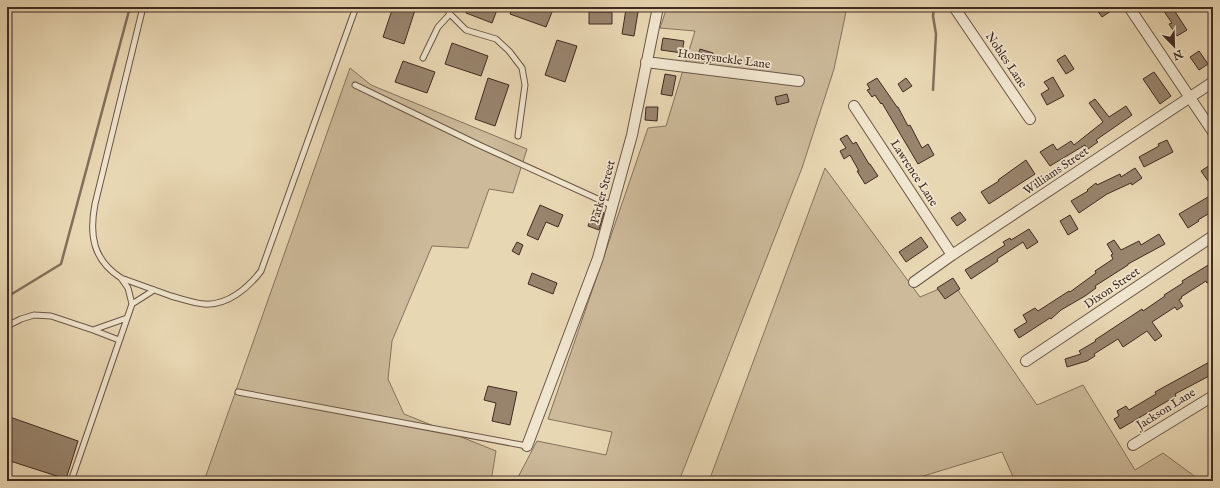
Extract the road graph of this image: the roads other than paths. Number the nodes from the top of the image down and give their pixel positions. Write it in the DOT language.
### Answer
graph roads {
  1 [pos="143,7"];
  2 [pos="356,7"];
  3 [pos="447,7"];
  4 [pos="658,7"];
  5 [pos="1129,7"];
  6 [pos="957,11"];
  7 [pos="450,14"];
  8 [pos="423,58"];
  9 [pos="646,62"];
  10 [pos="799,81"];
  11 [pos="1213,82"];
  12 [pos="355,85"];
  13 [pos="1190,97"];
  14 [pos="854,106"];
  15 [pos="1030,120"];
  16 [pos="1213,132"];
  17 [pos="518,136"];
  18 [pos="613,206"];
  19 [pos="1213,236"];
  20 [pos="952,255"];
  21 [pos="121,278"];
  22 [pos="914,282"];
  23 [pos="154,290"];
  24 [pos="132,304"];
  25 [pos="127,318"];
  26 [pos="7,326"];
  27 [pos="93,330"];
  28 [pos="119,340"];
  29 [pos="1026,361"];
  30 [pos="238,392"];
  31 [pos="1213,396"];
  32 [pos="1133,445"];
  33 [pos="527,446"];
  34 [pos="71,481"];
  1 -- 21 [label="lane"];
  2 -- 23 [label="lane"];
  3 -- 7 [label="lane"];
  4 -- 9 [label="street, Parker Street"];
  5 -- 13 [label="street"];
  6 -- 15 [label="street, Nobles Lane"];
  7 -- 8 [label="lane"];
  7 -- 17 [label="lane"];
  9 -- 10 [label="street, Honeysuckle Lane"];
  9 -- 18 [label="street, Parker Street"];
  11 -- 13 [label="street, Williams Street"];
  12 -- 18 [label="lane"];
  13 -- 16 [label="street"];
  13 -- 20 [label="street, Williams Street"];
  14 -- 20 [label="street, Lawrence Lane"];
  18 -- 33 [label="street, Parker Street"];
  19 -- 29 [label="street, Dixon Street"];
  20 -- 22 [label="street, Williams Street"];
  21 -- 23 [label="lane"];
  21 -- 24 [label="lane"];
  23 -- 24 [label="lane"];
  24 -- 25 [label="lane"];
  25 -- 27 [label="lane"];
  25 -- 28 [label="lane"];
  26 -- 27 [label="lane"];
  27 -- 28 [label="lane"];
  28 -- 34 [label="lane"];
  30 -- 33 [label="lane"];
  31 -- 32 [label="street, Jackson Lane"];
}
